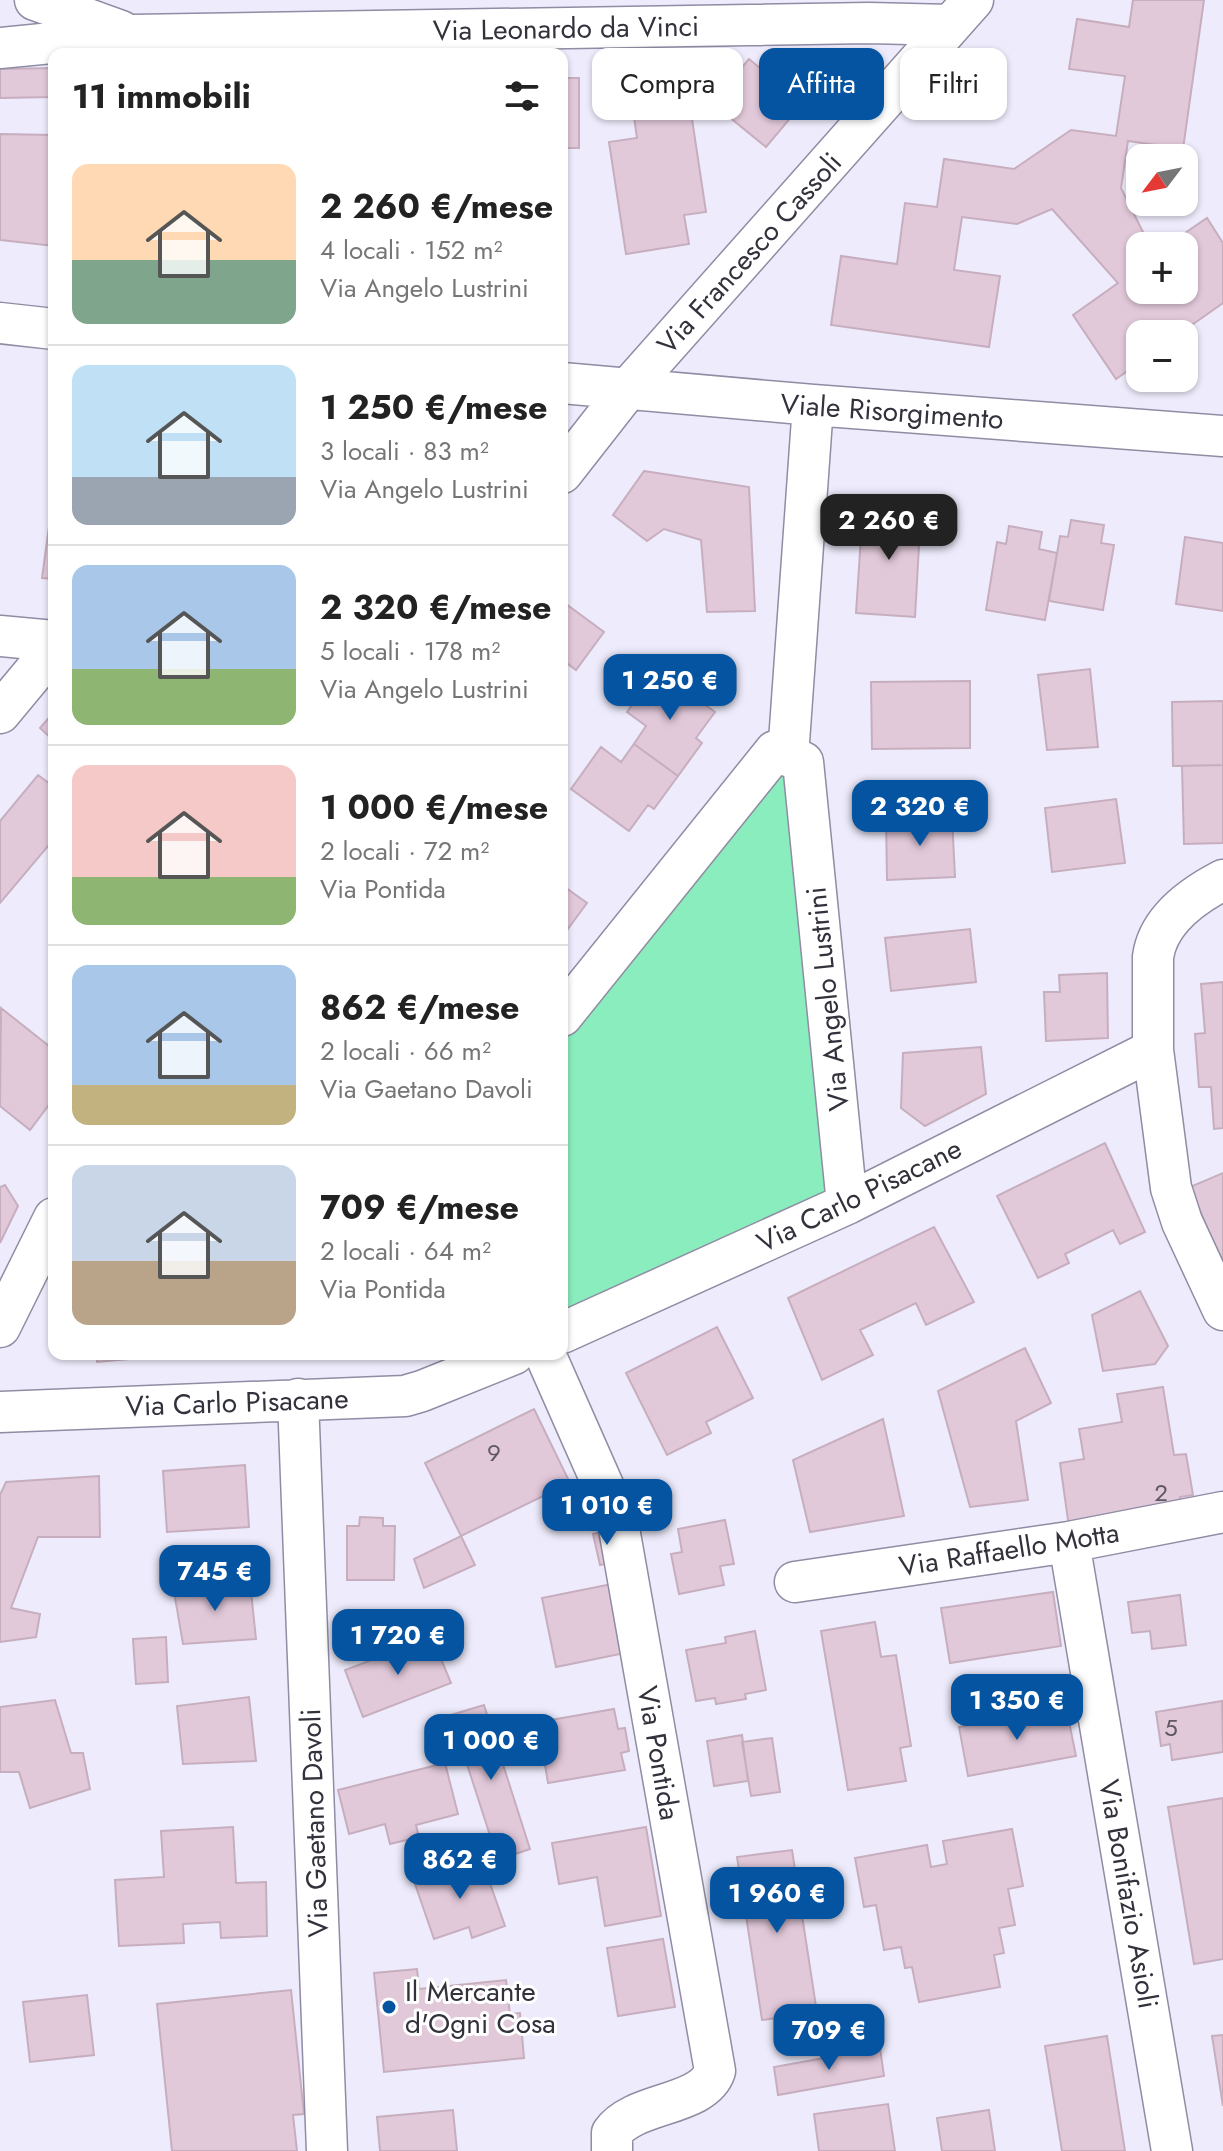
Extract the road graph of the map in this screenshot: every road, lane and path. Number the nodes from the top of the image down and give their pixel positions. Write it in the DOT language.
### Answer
graph roads {
  1 [pos="35,0"];
  2 [pos="868,11"];
  3 [pos="962,12"];
  4 [pos="526,15"];
  5 [pos="133,35"];
  6 [pos="0,48"];
  7 [pos="0,323"];
  8 [pos="48,328"];
  9 [pos="568,384"];
  10 [pos="627,390"];
  11 [pos="813,405"];
  12 [pos="1223,436"];
  13 [pos="568,465"];
  14 [pos="0,636"];
  15 [pos="48,640"];
  16 [pos="48,655"];
  17 [pos="0,713"];
  18 [pos="788,756"];
  19 [pos="1223,880"];
  20 [pos="568,1009"];
  21 [pos="1153,1050"];
  22 [pos="847,1204"];
  23 [pos="48,1230"];
  24 [pos="1223,1310"];
  25 [pos="0,1327"];
  26 [pos="568,1330"];
  27 [pos="499,1360"];
  28 [pos="548,1360"];
  29 [pos="298,1399"];
  30 [pos="0,1412"];
  31 [pos="1223,1512"];
  32 [pos="1069,1542"];
  33 [pos="795,1582"];
  34 [pos="327,2151"];
  35 [pos="612,2151"];
  36 [pos="1172,2151"];
  1 -- 5 [label="street, Via Leonardo da Vinci"];
  2 -- 3 [label="street, Via Leonardo da Vinci"];
  2 -- 4 [label="street, Via Leonardo da Vinci"];
  3 -- 10 [label="street, Via Francesco Cassoli"];
  4 -- 5 [label="street, Via Leonardo da Vinci"];
  5 -- 6 [label="street, Via Leonardo da Vinci"];
  7 -- 8 [label="street"];
  9 -- 10 [label="street, Viale Risorgimento"];
  10 -- 11 [label="street, Viale Risorgimento"];
  10 -- 13 [label="street, Via Francesco Cassoli"];
  11 -- 12 [label="street, Viale Risorgimento"];
  11 -- 18 [label="street"];
  14 -- 15 [label="street"];
  16 -- 17 [label="street"];
  18 -- 20 [label="street"];
  18 -- 22 [label="street, Via Angelo Lustrini"];
  19 -- 21 [label="street"];
  21 -- 22 [label="street, Via Carlo Pisacane"];
  21 -- 24 [label="street"];
  22 -- 26 [label="street, Via Carlo Pisacane"];
  23 -- 25 [label="street"];
  27 -- 29 [label="street, Via Carlo Pisacane"];
  28 -- 35 [label="street, Via Pontida"];
  29 -- 30 [label="street, Via Carlo Pisacane"];
  29 -- 34 [label="street, Via Gaetano Davoli"];
  31 -- 32 [label="street, Via Raffaello Motta"];
  32 -- 33 [label="street, Via Raffaello Motta"];
  32 -- 36 [label="street, Via Bonifazio Asioli"];
}
